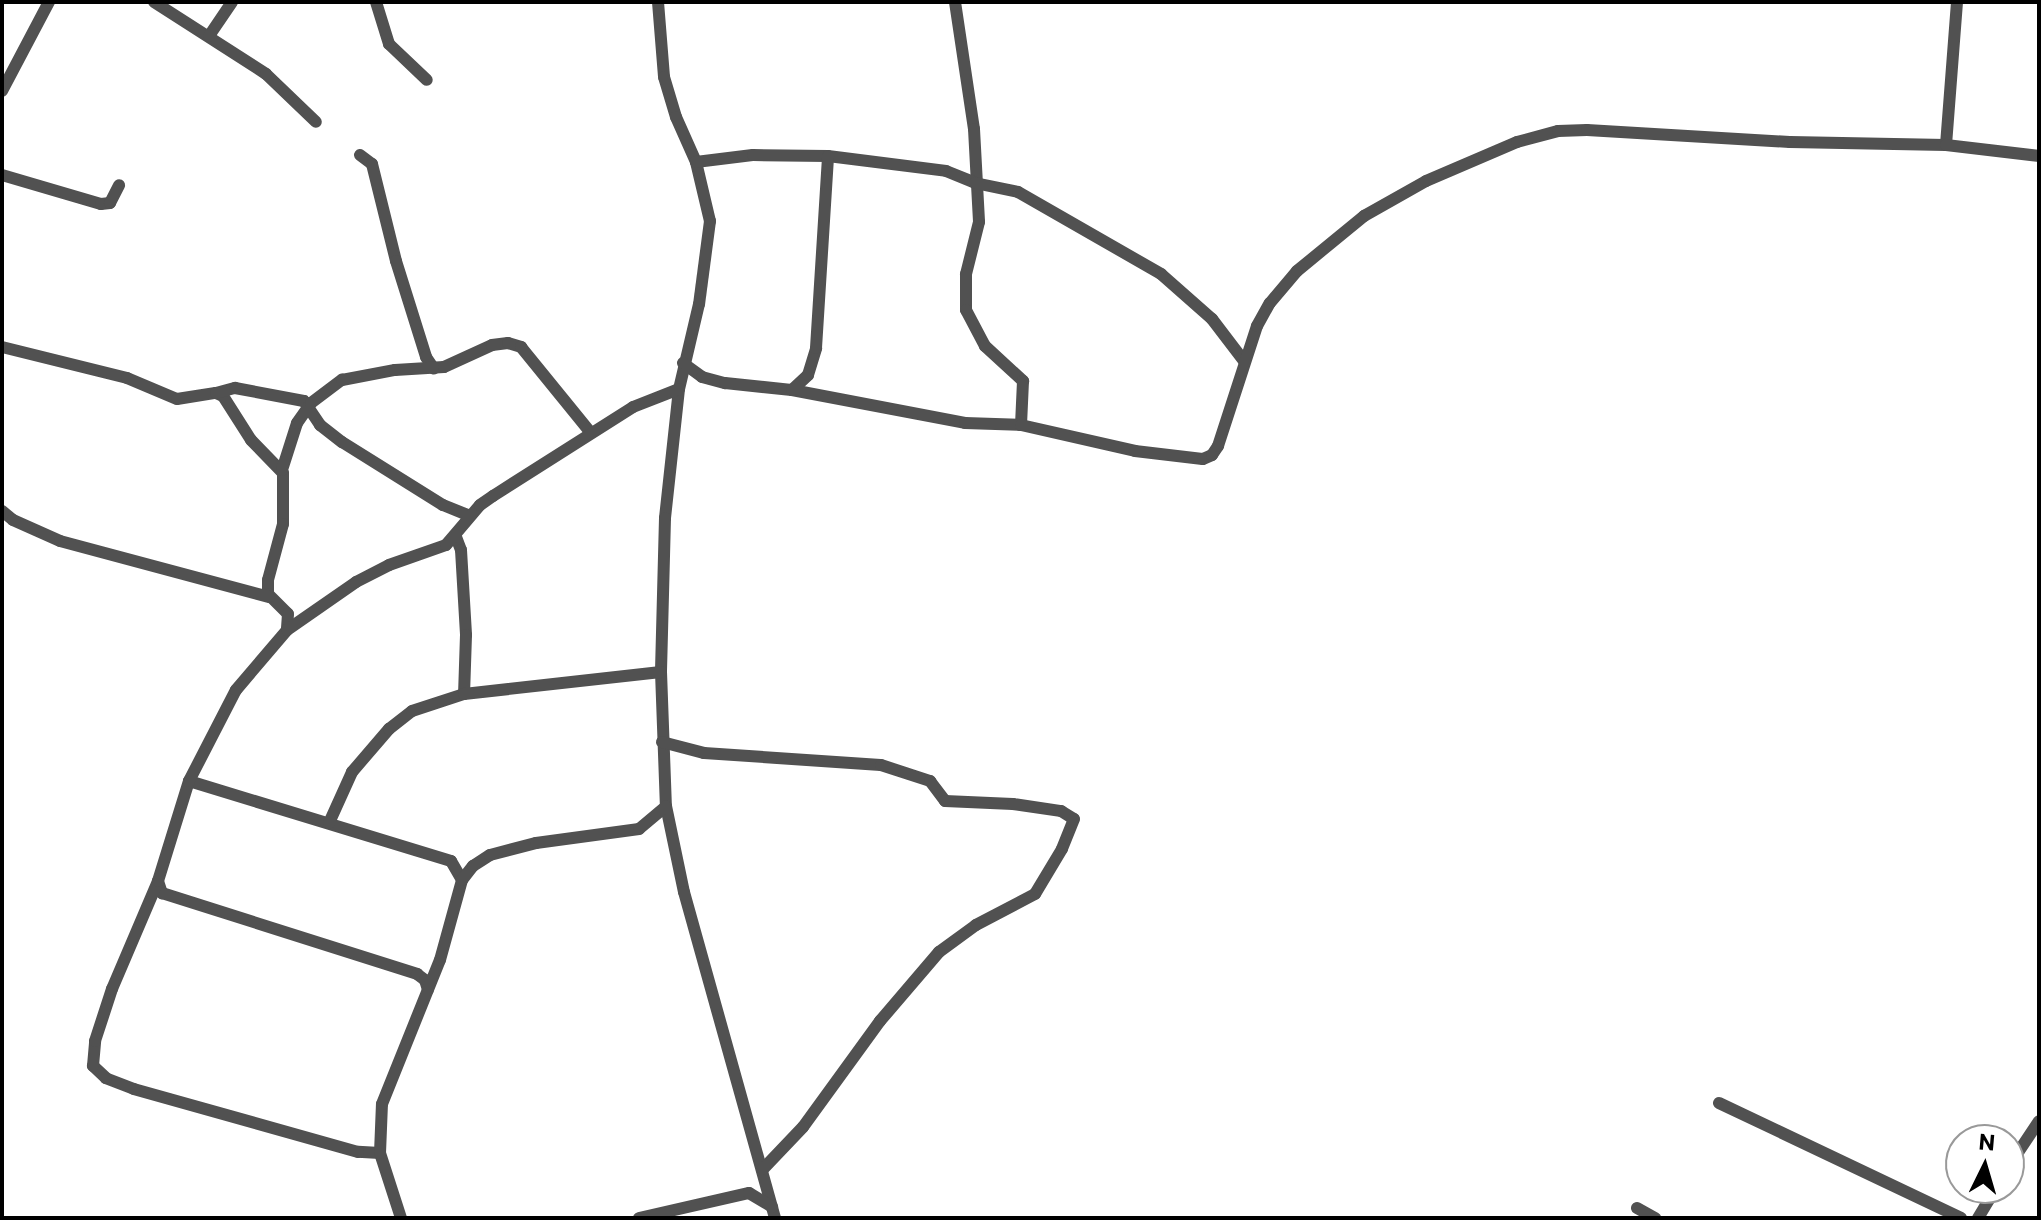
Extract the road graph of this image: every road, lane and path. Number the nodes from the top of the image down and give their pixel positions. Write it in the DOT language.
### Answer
graph roads {
  1 [pos="49,2"];
  2 [pos="154,2"];
  3 [pos="232,2"];
  4 [pos="376,2"];
  5 [pos="658,2"];
  6 [pos="955,2"];
  7 [pos="1957,2"];
  8 [pos="209,36"];
  9 [pos="427,80"];
  10 [pos="2,91"];
  11 [pos="316,122"];
  12 [pos="1946,145"];
  13 [pos="360,155"];
  14 [pos="828,156"];
  15 [pos="2039,156"];
  16 [pos="696,162"];
  17 [pos="2,175"];
  18 [pos="975,183"];
  19 [pos="119,185"];
  20 [pos="2,347"];
  21 [pos="1244,361"];
  22 [pos="683,363"];
  23 [pos="434,369"];
  24 [pos="679,389"];
  25 [pos="792,390"];
  26 [pos="216,393"];
  27 [pos="308,406"];
  28 [pos="1021,425"];
  29 [pos="590,432"];
  30 [pos="282,470"];
  31 [pos="2,511"];
  32 [pos="470,516"];
  33 [pos="456,537"];
  34 [pos="269,597"];
  35 [pos="287,630"];
  36 [pos="661,672"];
  37 [pos="464,694"];
  38 [pos="662,742"];
  39 [pos="189,781"];
  40 [pos="666,806"];
  41 [pos="329,823"];
  42 [pos="462,880"];
  43 [pos="158,881"];
  44 [pos="428,990"];
  45 [pos="1719,1103"];
  46 [pos="2039,1121"];
  47 [pos="2025,1142"];
  48 [pos="380,1153"];
  49 [pos="764,1173"];
  50 [pos="749,1193"];
  51 [pos="773,1212"];
  52 [pos="401,1218"];
  53 [pos="641,1218"];
  54 [pos="1961,1218"];
  1 -- 10 [label="street"];
  2 -- 8 [label="street"];
  3 -- 8 [label="street"];
  4 -- 9 [label="street"];
  5 -- 16 [label="street"];
  6 -- 18 [label="street"];
  7 -- 12 [label="street"];
  8 -- 11 [label="street"];
  12 -- 15 [label="street"];
  12 -- 21 [label="street"];
  13 -- 23 [label="street"];
  14 -- 16 [label="street"];
  14 -- 18 [label="street"];
  14 -- 25 [label="street"];
  16 -- 22 [label="street"];
  17 -- 19 [label="street"];
  18 -- 21 [label="street"];
  18 -- 28 [label="street"];
  20 -- 26 [label="street"];
  21 -- 28 [label="street"];
  22 -- 24 [label="street"];
  22 -- 25 [label="street"];
  23 -- 27 [label="street"];
  23 -- 29 [label="street"];
  24 -- 29 [label="street"];
  24 -- 36 [label="street"];
  25 -- 28 [label="street"];
  26 -- 27 [label="street"];
  26 -- 30 [label="street"];
  27 -- 30 [label="street"];
  27 -- 32 [label="street"];
  29 -- 32 [label="street"];
  30 -- 34 [label="street"];
  31 -- 34 [label="street"];
  32 -- 33 [label="street"];
  33 -- 35 [label="street"];
  33 -- 37 [label="street"];
  34 -- 35 [label="street"];
  35 -- 39 [label="street"];
  36 -- 37 [label="street"];
  36 -- 38 [label="street"];
  37 -- 41 [label="street"];
  38 -- 40 [label="street"];
  38 -- 49 [label="street"];
  39 -- 41 [label="street"];
  39 -- 43 [label="street"];
  40 -- 42 [label="street"];
  40 -- 49 [label="street"];
  41 -- 42 [label="street"];
  42 -- 44 [label="street"];
  43 -- 44 [label="street"];
  43 -- 48 [label="street"];
  44 -- 48 [label="street"];
  45 -- 54 [label="street"];
  46 -- 47 [label="street"];
  48 -- 52 [label="street"];
  49 -- 50 [label="street"];
  49 -- 51 [label="street"];
  50 -- 51 [label="street"];
  50 -- 53 [label="street"];
}
